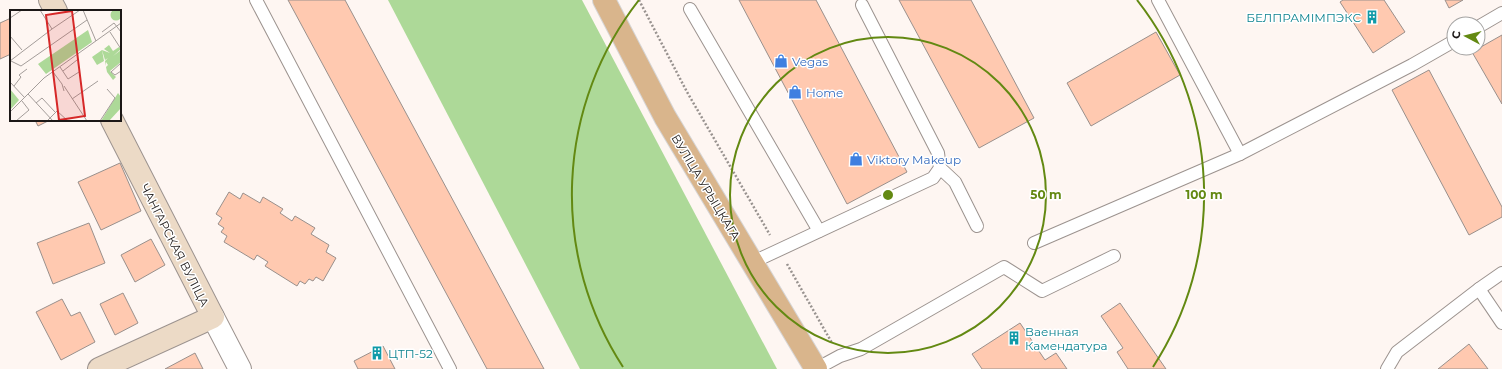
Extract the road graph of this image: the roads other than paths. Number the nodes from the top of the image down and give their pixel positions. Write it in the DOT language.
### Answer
graph roads {
  1 [pos="50,0"];
  2 [pos="256,0"];
  3 [pos="604,0"];
  4 [pos="1158,0"];
  5 [pos="862,4"];
  6 [pos="690,9"];
  7 [pos="55,10"];
  8 [pos="1502,13"];
  9 [pos="1486,22"];
  10 [pos="1446,46"];
  11 [pos="113,121"];
  12 [pos="1240,154"];
  13 [pos="940,168"];
  14 [pos="977,226"];
  15 [pos="819,231"];
  16 [pos="1034,243"];
  17 [pos="1114,256"];
  18 [pos="751,263"];
  19 [pos="1502,273"];
  20 [pos="1479,289"];
  21 [pos="213,317"];
  22 [pos="1502,323"];
  23 [pos="99,369"];
  24 [pos="240,369"];
  25 [pos="450,369"];
  26 [pos="816,369"];
  27 [pos="1387,369"];
  1 -- 7 [label="main road"];
  2 -- 25 [label="lane"];
  3 -- 18 [label="main road, ВУЛІЦА УРЫЦКАГА"];
  4 -- 12 [label="lane"];
  5 -- 13 [label="lane"];
  6 -- 15 [label="lane"];
  8 -- 9 [label="lane"];
  10 -- 12 [label="lane"];
  11 -- 21 [label="main road, ЧАНГАРСКАЯ ВУЛІЦА"];
  12 -- 16 [label="lane"];
  13 -- 14 [label="lane"];
  13 -- 15 [label="lane"];
  15 -- 18 [label="lane"];
  17 -- 26 [label="lane"];
  18 -- 26 [label="main road, ВУЛІЦА УРЫЦКАГА"];
  19 -- 20 [label="lane"];
  20 -- 22 [label="lane"];
  20 -- 27 [label="lane"];
  21 -- 23 [label="main road"];
  21 -- 24 [label="street, ЧАНГАРСКАЯ ВУЛІЦА"];
}
